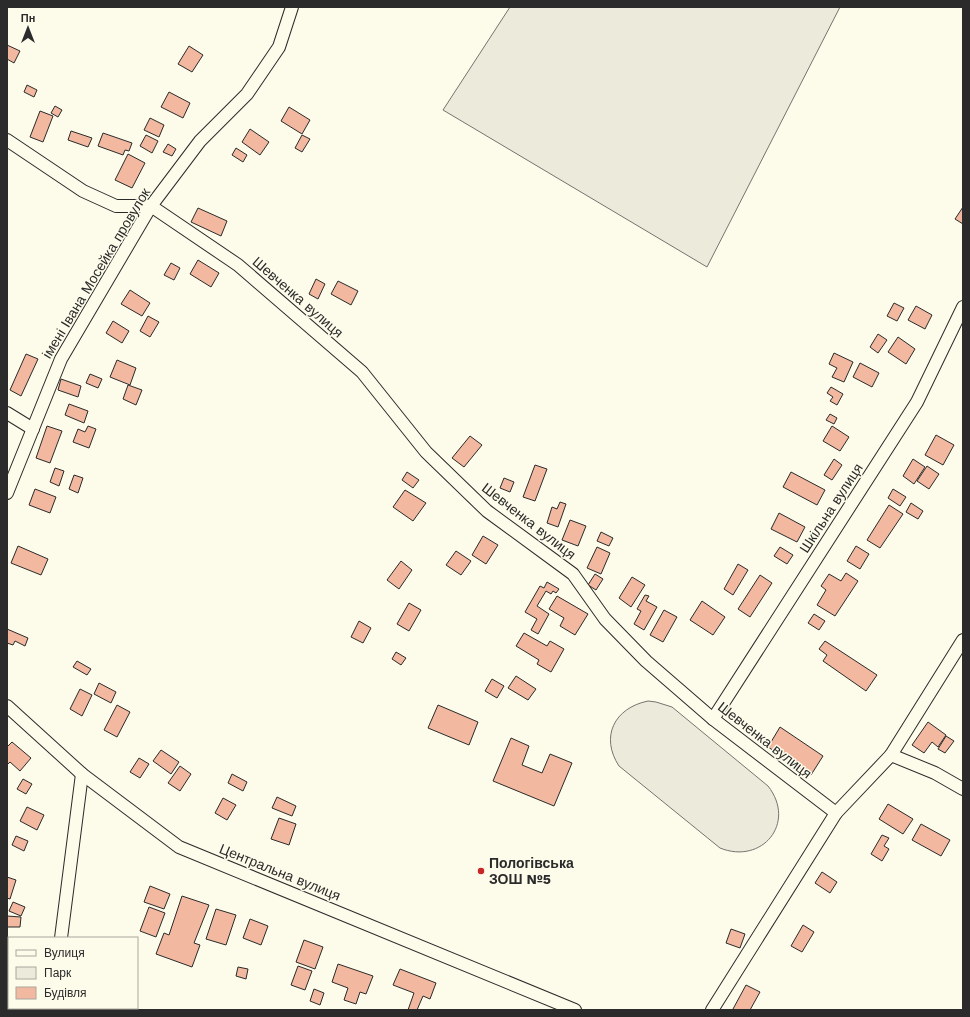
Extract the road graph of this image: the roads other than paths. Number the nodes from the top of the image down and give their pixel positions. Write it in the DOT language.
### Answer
graph roads {
  1 [pos="292,7"];
  2 [pos="7,140"];
  3 [pos="151,206"];
  4 [pos="963,307"];
  5 [pos="7,413"];
  6 [pos="33,429"];
  7 [pos="7,493"];
  8 [pos="963,640"];
  9 [pos="7,706"];
  10 [pos="713,720"];
  11 [pos="891,755"];
  12 [pos="82,774"];
  13 [pos="963,789"];
  14 [pos="836,814"];
  15 [pos="61,937"];
  16 [pos="575,1010"];
  17 [pos="712,1010"];
  1 -- 3 [label="street, імені Івана Мосейка провулок"];
  2 -- 3 [label="street"];
  3 -- 6 [label="street, імені Івана Мосейка провулок"];
  3 -- 10 [label="street, Шевченка вулиця"];
  4 -- 10 [label="street, Шкільна вулиця"];
  5 -- 6 [label="street"];
  6 -- 7 [label="street, імені Івана Мосейка провулок"];
  8 -- 11 [label="street"];
  9 -- 12 [label="street, Центральна вулиця"];
  10 -- 14 [label="street, Шевченка вулиця"];
  11 -- 13 [label="street"];
  11 -- 14 [label="street"];
  12 -- 15 [label="street"];
  12 -- 16 [label="street, Центральна вулиця"];
  14 -- 17 [label="street"];
}
